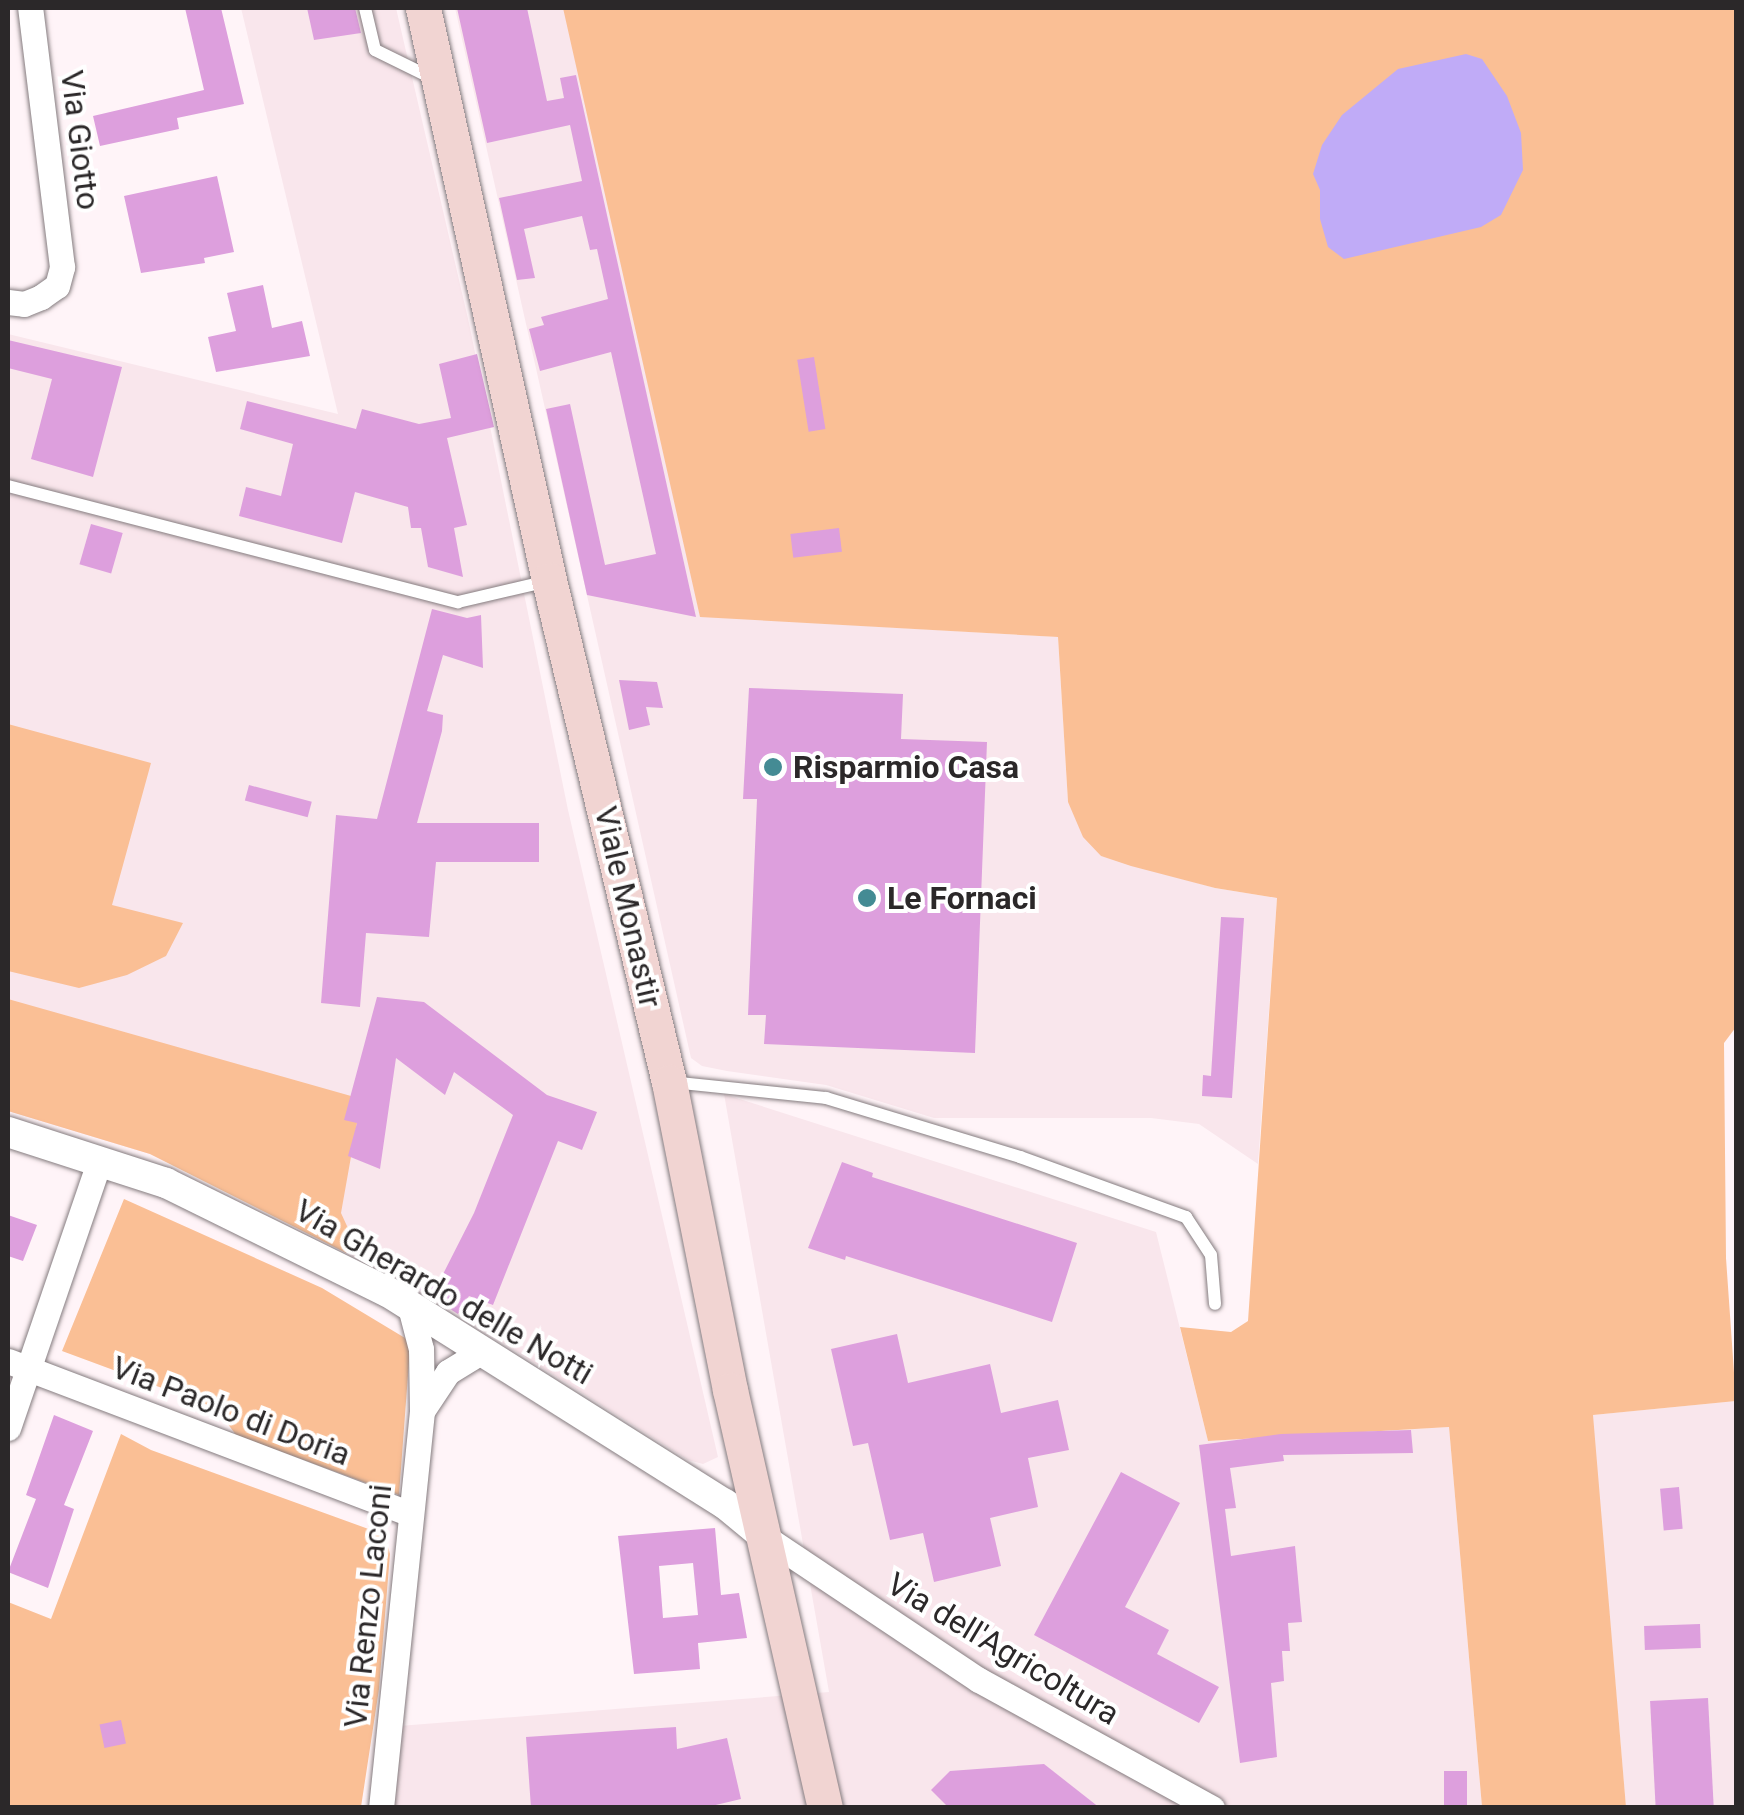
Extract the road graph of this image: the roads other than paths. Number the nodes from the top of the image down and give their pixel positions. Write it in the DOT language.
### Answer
graph roads {
  1 [pos="30,8"];
  2 [pos="365,8"];
  3 [pos="423,8"];
  4 [pos="440,82"];
  5 [pos="8,302"];
  6 [pos="8,486"];
  7 [pos="549,580"];
  8 [pos="668,1082"];
  9 [pos="8,1132"];
  10 [pos="100,1160"];
  11 [pos="1214,1304"];
  12 [pos="410,1306"];
  13 [pos="484,1350"];
  14 [pos="18,1365"];
  15 [pos="422,1410"];
  16 [pos="8,1428"];
  17 [pos="409,1513"];
  18 [pos="765,1537"];
  19 [pos="380,1808"];
  20 [pos="825,1808"];
  21 [pos="1212,1808"];
  1 -- 5 [label="street, Via Giotto"];
  2 -- 4 [label="lane"];
  3 -- 4 [label="main road, Viale Monastir"];
  4 -- 7 [label="main road, Viale Monastir"];
  6 -- 7 [label="lane"];
  7 -- 8 [label="main road, Viale Monastir"];
  8 -- 11 [label="lane"];
  8 -- 18 [label="main road, Viale Monastir"];
  9 -- 10 [label="street, Via Gherardo delle Notti"];
  10 -- 12 [label="street, Via Gherardo delle Notti"];
  10 -- 14 [label="street"];
  12 -- 13 [label="street, Via Gherardo delle Notti"];
  12 -- 15 [label="street, Via Renzo Laconi"];
  13 -- 15 [label="street, Via Renzo Laconi"];
  13 -- 18 [label="street, Via Gherardo delle Notti"];
  14 -- 16 [label="street"];
  14 -- 17 [label="street, Via Paolo di Doria"];
  15 -- 17 [label="street, Via Renzo Laconi"];
  17 -- 19 [label="street, Via Renzo Laconi"];
  18 -- 20 [label="main road, Viale Monastir"];
  18 -- 21 [label="street, Via dell'Agricoltura"];
}
